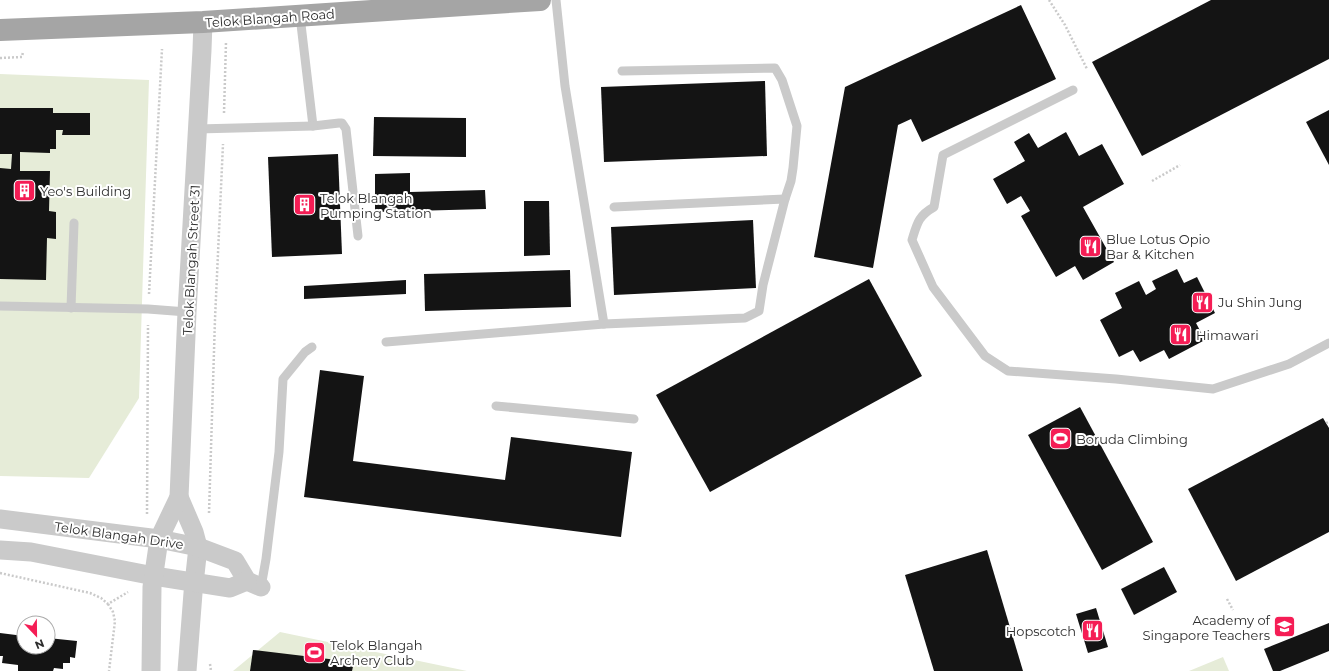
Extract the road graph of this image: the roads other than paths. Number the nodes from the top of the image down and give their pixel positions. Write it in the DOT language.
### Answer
graph roads {
  1 [pos="540,0"];
  2 [pos="556,0"];
  3 [pos="300,16"];
  4 [pos="203,22"];
  5 [pos="0,30"];
  6 [pos="622,71"];
  7 [pos="1073,90"];
  8 [pos="313,126"];
  9 [pos="198,129"];
  10 [pos="785,199"];
  11 [pos="614,207"];
  12 [pos="74,223"];
  13 [pos="358,236"];
  14 [pos="0,306"];
  15 [pos="71,308"];
  16 [pos="187,312"];
  17 [pos="604,324"];
  18 [pos="386,342"];
  19 [pos="1329,343"];
  20 [pos="312,347"];
  21 [pos="496,406"];
  22 [pos="634,419"];
  23 [pos="178,497"];
  24 [pos="0,519"];
  25 [pos="159,539"];
  26 [pos="198,547"];
  27 [pos="0,550"];
  28 [pos="154,576"];
  29 [pos="194,582"];
  30 [pos="254,584"];
  31 [pos="151,671"];
  32 [pos="188,671"];
  1 -- 3 [label="main road, Telok Blangah Road"];
  2 -- 17 [label="lane"];
  3 -- 4 [label="main road, Telok Blangah Road"];
  3 -- 8 [label="lane"];
  4 -- 5 [label="main road, Telok Blangah Road"];
  4 -- 9 [label="street, Telok Blangah Street 31"];
  6 -- 10 [label="lane"];
  7 -- 19 [label="lane"];
  8 -- 9 [label="lane"];
  8 -- 13 [label="lane"];
  9 -- 16 [label="street, Telok Blangah Street 31"];
  10 -- 11 [label="lane"];
  10 -- 17 [label="lane"];
  12 -- 15 [label="lane"];
  14 -- 15 [label="lane"];
  15 -- 16 [label="lane"];
  16 -- 23 [label="street, Telok Blangah Street 31"];
  17 -- 18 [label="lane"];
  20 -- 30 [label="lane"];
  21 -- 22 [label="lane"];
  23 -- 25 [label="street, Telok Blangah Street 31"];
  23 -- 26 [label="street, Telok Blangah Street 31"];
  24 -- 25 [label="street, Telok Blangah Drive"];
  25 -- 26 [label="street, Telok Blangah Drive"];
  25 -- 28 [label="street, Telok Blangah Street 31"];
  26 -- 29 [label="street, Telok Blangah Street 31"];
  26 -- 30 [label="street, Telok Blangah Drive"];
  27 -- 28 [label="street"];
  28 -- 29 [label="street"];
  28 -- 31 [label="street, Telok Blangah Street 31"];
  29 -- 30 [label="street"];
  29 -- 32 [label="street, Telok Blangah Street 31"];
}
